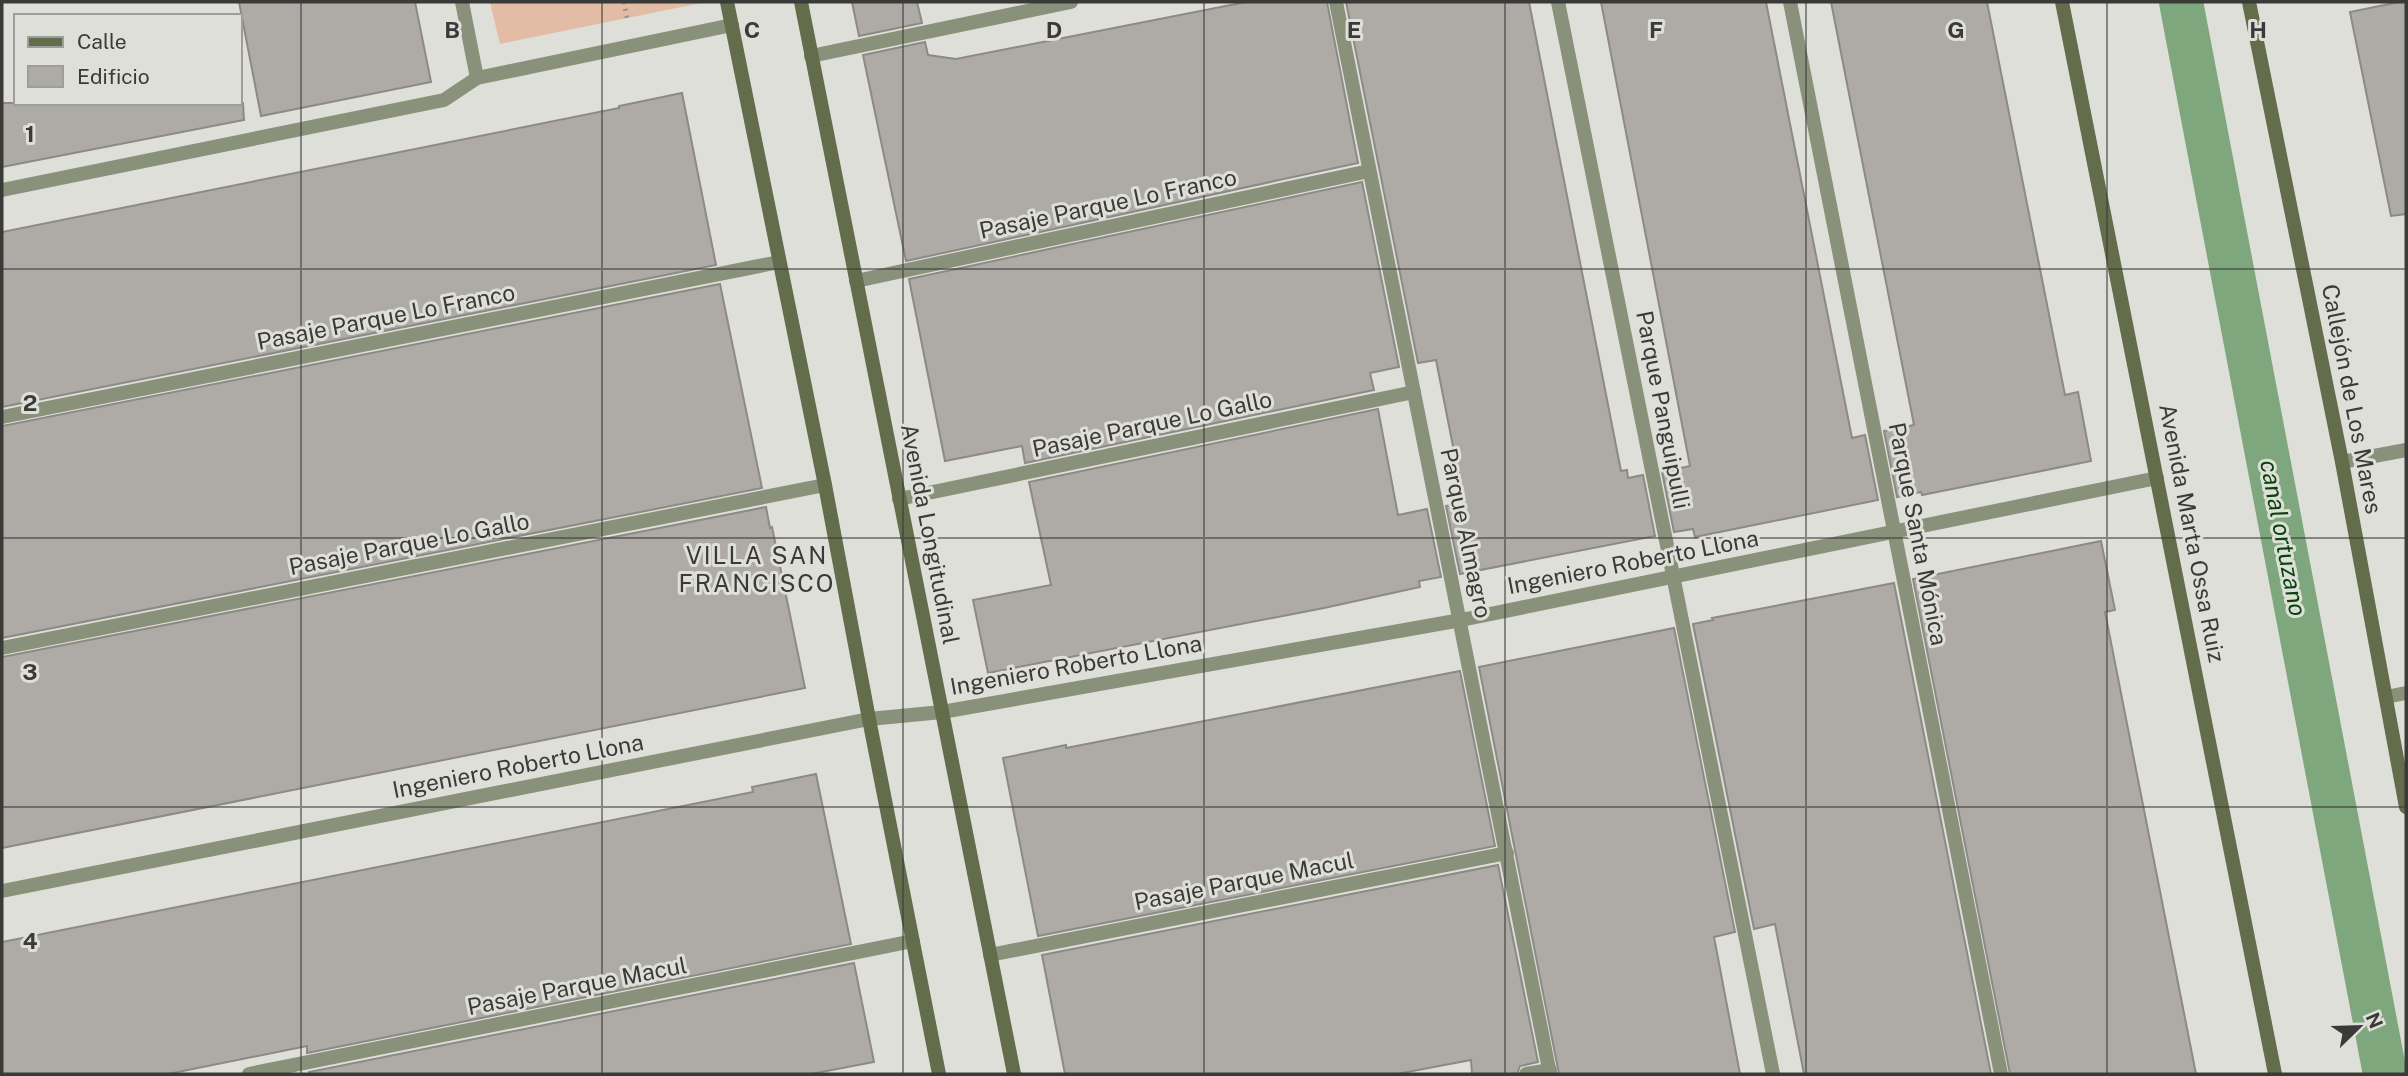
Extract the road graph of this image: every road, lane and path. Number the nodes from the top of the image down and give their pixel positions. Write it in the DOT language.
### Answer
graph roads {
  1 [pos="462,2"];
  2 [pos="727,2"];
  3 [pos="801,2"];
  4 [pos="1071,2"];
  5 [pos="1336,2"];
  6 [pos="1558,2"];
  7 [pos="1790,2"];
  8 [pos="2062,2"];
  9 [pos="2249,2"];
  10 [pos="732,25"];
  11 [pos="811,56"];
  12 [pos="477,78"];
  13 [pos="1369,171"];
  14 [pos="2,190"];
  15 [pos="779,262"];
  16 [pos="856,281"];
  17 [pos="1414,392"];
  18 [pos="2,417"];
  19 [pos="2406,450"];
  20 [pos="2342,462"];
  21 [pos="2157,478"];
  22 [pos="825,485"];
  23 [pos="899,499"];
  24 [pos="1894,533"];
  25 [pos="1674,578"];
  26 [pos="1461,621"];
  27 [pos="2,648"];
  28 [pos="2406,693"];
  29 [pos="2386,697"];
  30 [pos="942,712"];
  31 [pos="869,719"];
  32 [pos="2406,807"];
  33 [pos="1507,853"];
  34 [pos="2,891"];
  35 [pos="913,941"];
  36 [pos="990,955"];
  37 [pos="1550,1072"];
  38 [pos="249,1074"];
  39 [pos="939,1074"];
  40 [pos="1014,1074"];
  41 [pos="1526,1074"];
  42 [pos="1773,1074"];
  43 [pos="2001,1074"];
  44 [pos="2276,1074"];
  1 -- 12 [label="street"];
  2 -- 10 [label="main road"];
  3 -- 11 [label="main road, Avenida Longitudinal"];
  4 -- 11 [label="street"];
  5 -- 13 [label="street, Parque Almagro"];
  6 -- 25 [label="street, Parque Panguipulli"];
  7 -- 24 [label="street, Parque Santa Mónica"];
  8 -- 21 [label="main road, Avenida Marta Ossa Ruiz"];
  9 -- 20 [label="main road, Callejón de Los Mares"];
  10 -- 12 [label="street"];
  10 -- 15 [label="main road"];
  11 -- 16 [label="main road, Avenida Longitudinal"];
  12 -- 14 [label="street"];
  13 -- 16 [label="street, Pasaje Parque Lo Franco"];
  13 -- 17 [label="street, Parque Almagro"];
  15 -- 18 [label="street, Pasaje Parque Lo Franco"];
  15 -- 22 [label="main road"];
  16 -- 23 [label="main road, Avenida Longitudinal"];
  17 -- 23 [label="street, Pasaje Parque Lo Gallo"];
  17 -- 26 [label="street, Parque Almagro"];
  19 -- 20 [label="street"];
  20 -- 29 [label="main road, Callejón de Los Mares"];
  21 -- 24 [label="street, Ingeniero Roberto Llona"];
  21 -- 44 [label="main road, Avenida Marta Ossa Ruiz"];
  22 -- 27 [label="street, Pasaje Parque Lo Gallo"];
  22 -- 31 [label="main road"];
  23 -- 30 [label="main road, Avenida Longitudinal"];
  24 -- 25 [label="street, Ingeniero Roberto Llona"];
  24 -- 43 [label="street, Parque Santa Mónica"];
  25 -- 26 [label="street, Ingeniero Roberto Llona"];
  25 -- 42 [label="street, Parque Panguipulli"];
  26 -- 30 [label="street, Ingeniero Roberto Llona"];
  26 -- 33 [label="street, Parque Almagro"];
  28 -- 29 [label="street"];
  29 -- 32 [label="main road, Callejón de Los Mares"];
  30 -- 31 [label="street, Ingeniero Roberto Llona"];
  30 -- 36 [label="main road, Avenida Longitudinal"];
  31 -- 34 [label="street, Ingeniero Roberto Llona"];
  31 -- 35 [label="main road"];
  33 -- 36 [label="street, Pasaje Parque Macul"];
  33 -- 37 [label="street, Parque Almagro"];
  35 -- 38 [label="street, Pasaje Parque Macul"];
  35 -- 39 [label="main road"];
  36 -- 40 [label="main road, Avenida Longitudinal"];
  37 -- 41 [label="street"];
}
